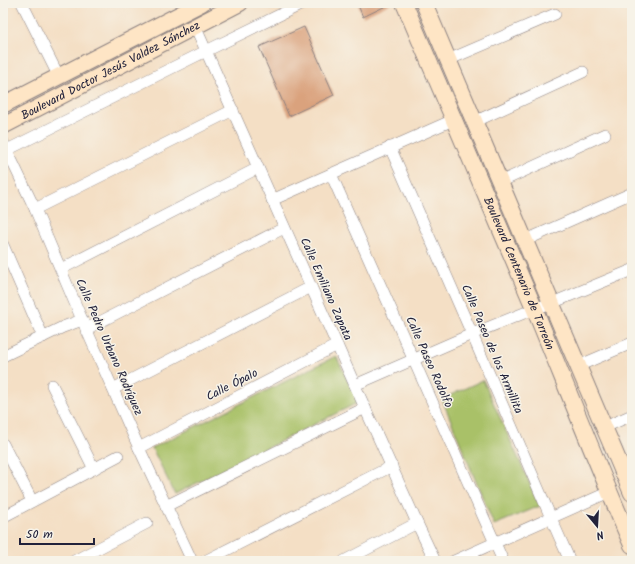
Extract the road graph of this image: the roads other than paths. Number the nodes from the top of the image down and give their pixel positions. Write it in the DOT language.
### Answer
graph roads {
  1 [pos="22,3"];
  2 [pos="202,3"];
  3 [pos="240,3"];
  4 [pos="304,3"];
  5 [pos="404,3"];
  6 [pos="424,3"];
  7 [pos="555,14"];
  8 [pos="195,26"];
  9 [pos="206,51"];
  10 [pos="448,60"];
  11 [pos="583,72"];
  12 [pos="59,77"];
  13 [pos="3,105"];
  14 [pos="233,110"];
  15 [pos="453,120"];
  16 [pos="474,122"];
  17 [pos="3,126"];
  18 [pos="605,134"];
  19 [pos="5,146"];
  20 [pos="390,147"];
  21 [pos="258,168"];
  22 [pos="331,174"];
  23 [pos="500,182"];
  24 [pos="632,193"];
  25 [pos="272,200"];
  26 [pos="35,209"];
  27 [pos="284,228"];
  28 [pos="526,240"];
  29 [pos="3,245"];
  30 [pos="61,269"];
  31 [pos="632,270"];
  32 [pos="311,287"];
  33 [pos="544,306"];
  34 [pos="84,324"];
  35 [pos="472,334"];
  36 [pos="44,337"];
  37 [pos="632,343"];
  38 [pos="337,345"];
  39 [pos="3,356"];
  40 [pos="414,360"];
  41 [pos="578,366"];
  42 [pos="52,385"];
  43 [pos="355,386"];
  44 [pos="113,389"];
  45 [pos="365,408"];
  46 [pos="632,415"];
  47 [pos="603,423"];
  48 [pos="3,444"];
  49 [pos="138,448"];
  50 [pos="118,456"];
  51 [pos="392,466"];
  52 [pos="94,469"];
  53 [pos="631,487"];
  54 [pos="609,492"];
  55 [pos="32,501"];
  56 [pos="166,506"];
  57 [pos="3,517"];
  58 [pos="551,518"];
  59 [pos="147,523"];
  60 [pos="417,523"];
  61 [pos="495,543"];
  62 [pos="632,545"];
  63 [pos="74,561"];
  64 [pos="192,561"];
  65 [pos="205,561"];
  66 [pos="344,561"];
  67 [pos="435,561"];
  68 [pos="454,561"];
  69 [pos="503,561"];
  70 [pos="570,561"];
  1 -- 12 [label="street"];
  2 -- 12 [label="street, Boulevard Doctor Jesús Valdez Sánchez"];
  3 -- 8 [label="street, Boulevard Doctor Jesús Valdez Sánchez"];
  4 -- 9 [label="street"];
  5 -- 15 [label="street, Boulevard Centenario de Torreón"];
  6 -- 10 [label="street, Boulevard Centenario de Torreón"];
  7 -- 10 [label="street"];
  8 -- 9 [label="street, Calle Emiliano Zapata"];
  8 -- 17 [label="street, Boulevard Doctor Jesús Valdez Sánchez"];
  9 -- 14 [label="street, Calle Emiliano Zapata"];
  9 -- 19 [label="street"];
  10 -- 16 [label="street, Boulevard Centenario de Torreón"];
  11 -- 16 [label="street"];
  12 -- 13 [label="street, Boulevard Doctor Jesús Valdez Sánchez"];
  14 -- 21 [label="street, Calle Emiliano Zapata"];
  14 -- 26 [label="street"];
  15 -- 20 [label="street"];
  15 -- 33 [label="street, Boulevard Centenario de Torreón"];
  16 -- 23 [label="street, Boulevard Centenario de Torreón"];
  18 -- 23 [label="street"];
  19 -- 26 [label="street, Calle Pedro Urbano Rodríguez"];
  20 -- 22 [label="street"];
  20 -- 35 [label="street, Calle Paseo de los Armillita"];
  21 -- 25 [label="street, Calle Emiliano Zapata"];
  21 -- 30 [label="street"];
  22 -- 25 [label="street"];
  22 -- 40 [label="street, Calle Paseo Rodolfo"];
  23 -- 28 [label="street, Boulevard Centenario de Torreón"];
  24 -- 28 [label="street"];
  25 -- 27 [label="street, Calle Emiliano Zapata"];
  26 -- 30 [label="street, Calle Pedro Urbano Rodríguez"];
  27 -- 32 [label="street, Calle Emiliano Zapata"];
  27 -- 34 [label="street"];
  28 -- 33 [label="street, Boulevard Centenario de Torreón"];
  29 -- 36 [label="street"];
  30 -- 34 [label="street, Calle Pedro Urbano Rodríguez"];
  31 -- 33 [label="street"];
  32 -- 38 [label="street, Calle Emiliano Zapata"];
  32 -- 44 [label="street"];
  33 -- 35 [label="street"];
  33 -- 41 [label="street, Boulevard Centenario de Torreón"];
  33 -- 47 [label="street"];
  33 -- 54 [label="street, Boulevard Centenario de Torreón"];
  34 -- 36 [label="street"];
  34 -- 44 [label="street, Calle Pedro Urbano Rodríguez"];
  35 -- 40 [label="street"];
  35 -- 58 [label="street, Calle Paseo de los Armillita"];
  36 -- 39 [label="street"];
  37 -- 41 [label="street"];
  38 -- 43 [label="street, Calle Emiliano Zapata"];
  38 -- 49 [label="street, Calle Ópalo"];
  40 -- 43 [label="street"];
  40 -- 61 [label="street, Calle Paseo Rodolfo"];
  41 -- 47 [label="street, Boulevard Centenario de Torreón"];
  42 -- 52 [label="street"];
  43 -- 45 [label="street, Calle Emiliano Zapata"];
  44 -- 49 [label="street, Calle Pedro Urbano Rodríguez"];
  45 -- 51 [label="street, Calle Emiliano Zapata"];
  45 -- 56 [label="street"];
  46 -- 47 [label="street"];
  47 -- 53 [label="street, Boulevard Centenario de Torreón"];
  48 -- 55 [label="street"];
  49 -- 56 [label="street, Calle Pedro Urbano Rodríguez"];
  50 -- 52 [label="street"];
  51 -- 60 [label="street, Calle Emiliano Zapata"];
  51 -- 65 [label="street"];
  52 -- 55 [label="street"];
  54 -- 58 [label="street"];
  54 -- 62 [label="street, Boulevard Centenario de Torreón"];
  55 -- 57 [label="street"];
  56 -- 64 [label="street, Calle Pedro Urbano Rodríguez"];
  58 -- 61 [label="street"];
  58 -- 70 [label="street, Calle Paseo de los Armillita"];
  59 -- 63 [label="street"];
  60 -- 66 [label="street"];
  60 -- 67 [label="street, Calle Emiliano Zapata"];
  61 -- 68 [label="street"];
  61 -- 69 [label="street, Calle Paseo Rodolfo"];
}
